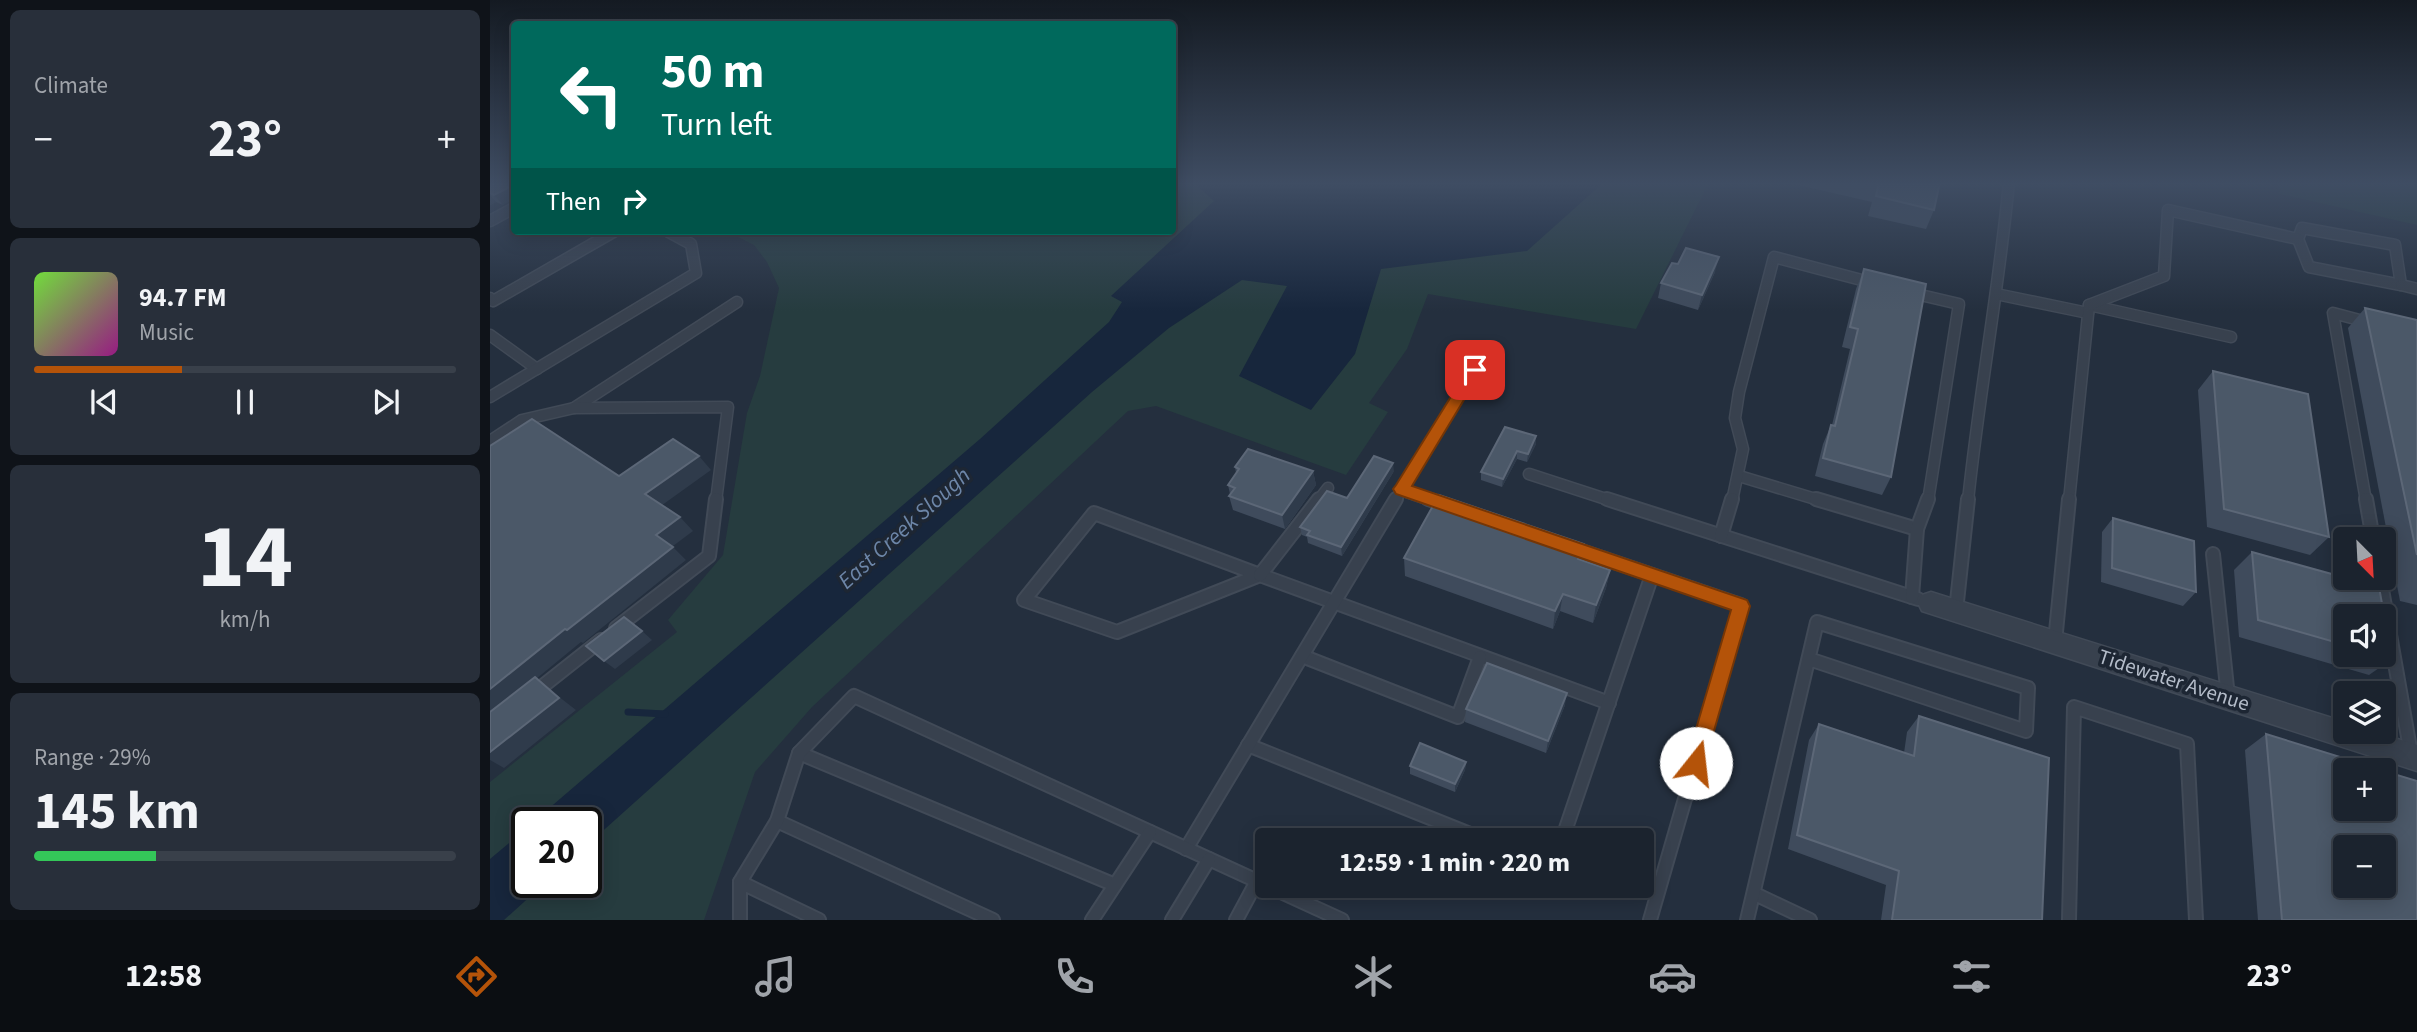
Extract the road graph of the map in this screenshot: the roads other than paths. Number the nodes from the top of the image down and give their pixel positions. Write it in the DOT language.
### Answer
graph roads {
  1 [pos="2004,225"];
  2 [pos="2167,225"];
  3 [pos="2235,225"];
  4 [pos="608,235"];
  5 [pos="674,235"];
  6 [pos="2298,239"];
  7 [pos="1880,284"];
  8 [pos="2401,285"];
  9 [pos="2417,289"];
  10 [pos="1906,291"];
  11 [pos="1996,294"];
  12 [pos="491,300"];
  13 [pos="737,302"];
  14 [pos="2088,309"];
  15 [pos="2381,326"];
  16 [pos="490,335"];
  17 [pos="2231,337"];
  18 [pos="537,369"];
  19 [pos="1475,370"];
  20 [pos="490,397"];
  21 [pos="574,408"];
  22 [pos="490,441"];
  23 [pos="1529,474"];
  24 [pos="1739,476"];
  25 [pos="1328,488"];
  26 [pos="1401,489"];
  27 [pos="1467,512"];
  28 [pos="2371,527"];
  29 [pos="1917,529"];
  30 [pos="1721,536"];
  31 [pos="1560,544"];
  32 [pos="2213,554"];
  33 [pos="1652,575"];
  34 [pos="1259,576"];
  35 [pos="2382,590"];
  36 [pos="1933,603"];
  37 [pos="1333,604"];
  38 [pos="2055,642"];
  39 [pos="1301,656"];
  40 [pos="1480,657"];
  41 [pos="1809,659"];
  42 [pos="2228,697"];
  43 [pos="523,701"];
  44 [pos="1609,703"];
  45 [pos="1248,745"];
  46 [pos="799,753"];
  47 [pos="2414,757"];
  48 [pos="777,821"];
  49 [pos="1455,828"];
  50 [pos="1566,828"];
  51 [pos="1150,832"];
  52 [pos="1186,849"];
  53 [pos="1209,859"];
  54 [pos="1255,880"];
  55 [pos="740,882"];
  56 [pos="1115,885"];
  57 [pos="1255,885"];
  58 [pos="1755,894"];
  59 [pos="1294,898"];
  60 [pos="740,920"];
  61 [pos="818,920"];
  62 [pos="993,920"];
  63 [pos="1092,920"];
  64 [pos="1172,920"];
  65 [pos="1236,920"];
  66 [pos="1342,920"];
  67 [pos="1650,920"];
  68 [pos="1747,920"];
  69 [pos="1810,920"];
  70 [pos="2070,920"];
  71 [pos="2196,920"];
  1 -- 11 [label="lane"];
  2 -- 14 [label="lane"];
  3 -- 6 [label="lane"];
  4 -- 12 [label="lane"];
  5 -- 18 [label="lane"];
  6 -- 8 [label="lane"];
  6 -- 8 [label="lane"];
  7 -- 24 [label="lane"];
  8 -- 9 [label="lane"];
  10 -- 29 [label="lane"];
  11 -- 14 [label="lane"];
  11 -- 36 [label="lane"];
  13 -- 21 [label="lane"];
  14 -- 17 [label="lane"];
  14 -- 38 [label="lane"];
  15 -- 28 [label="lane"];
  16 -- 18 [label="lane"];
  18 -- 20 [label="lane"];
  19 -- 26 [label="lane"];
  21 -- 22 [label="lane"];
  21 -- 43 [label="lane"];
  23 -- 30 [label="lane"];
  24 -- 29 [label="lane"];
  24 -- 30 [label="lane"];
  25 -- 34 [label="lane"];
  26 -- 27 [label="lane"];
  26 -- 37 [label="lane"];
  29 -- 36 [label="lane"];
  30 -- 36 [label="lane"];
  31 -- 33 [label="lane"];
  32 -- 42 [label="lane"];
  33 -- 44 [label="lane"];
  33 -- 67 [label="lane"];
  34 -- 34 [label="lane"];
  34 -- 37 [label="lane"];
  35 -- 47 [label="lane"];
  36 -- 38 [label="street, Tidewater Avenue"];
  37 -- 39 [label="lane"];
  37 -- 40 [label="lane"];
  38 -- 42 [label="street, Tidewater Avenue"];
  39 -- 40 [label="lane"];
  39 -- 45 [label="lane"];
  40 -- 44 [label="lane"];
  41 -- 41 [label="lane"];
  41 -- 58 [label="lane"];
  42 -- 47 [label="street, Tidewater Avenue"];
  44 -- 50 [label="lane"];
  45 -- 49 [label="lane"];
  45 -- 52 [label="lane"];
  46 -- 48 [label="lane"];
  46 -- 51 [label="lane"];
  46 -- 56 [label="lane"];
  48 -- 55 [label="lane"];
  48 -- 62 [label="lane"];
  51 -- 52 [label="lane"];
  51 -- 56 [label="lane"];
  52 -- 53 [label="lane"];
  53 -- 54 [label="lane"];
  53 -- 64 [label="lane"];
  55 -- 60 [label="lane"];
  55 -- 61 [label="lane"];
  56 -- 63 [label="lane"];
  57 -- 65 [label="lane"];
  58 -- 68 [label="lane"];
  58 -- 69 [label="lane"];
  59 -- 66 [label="lane"];
  70 -- 71 [label="lane"];
}
